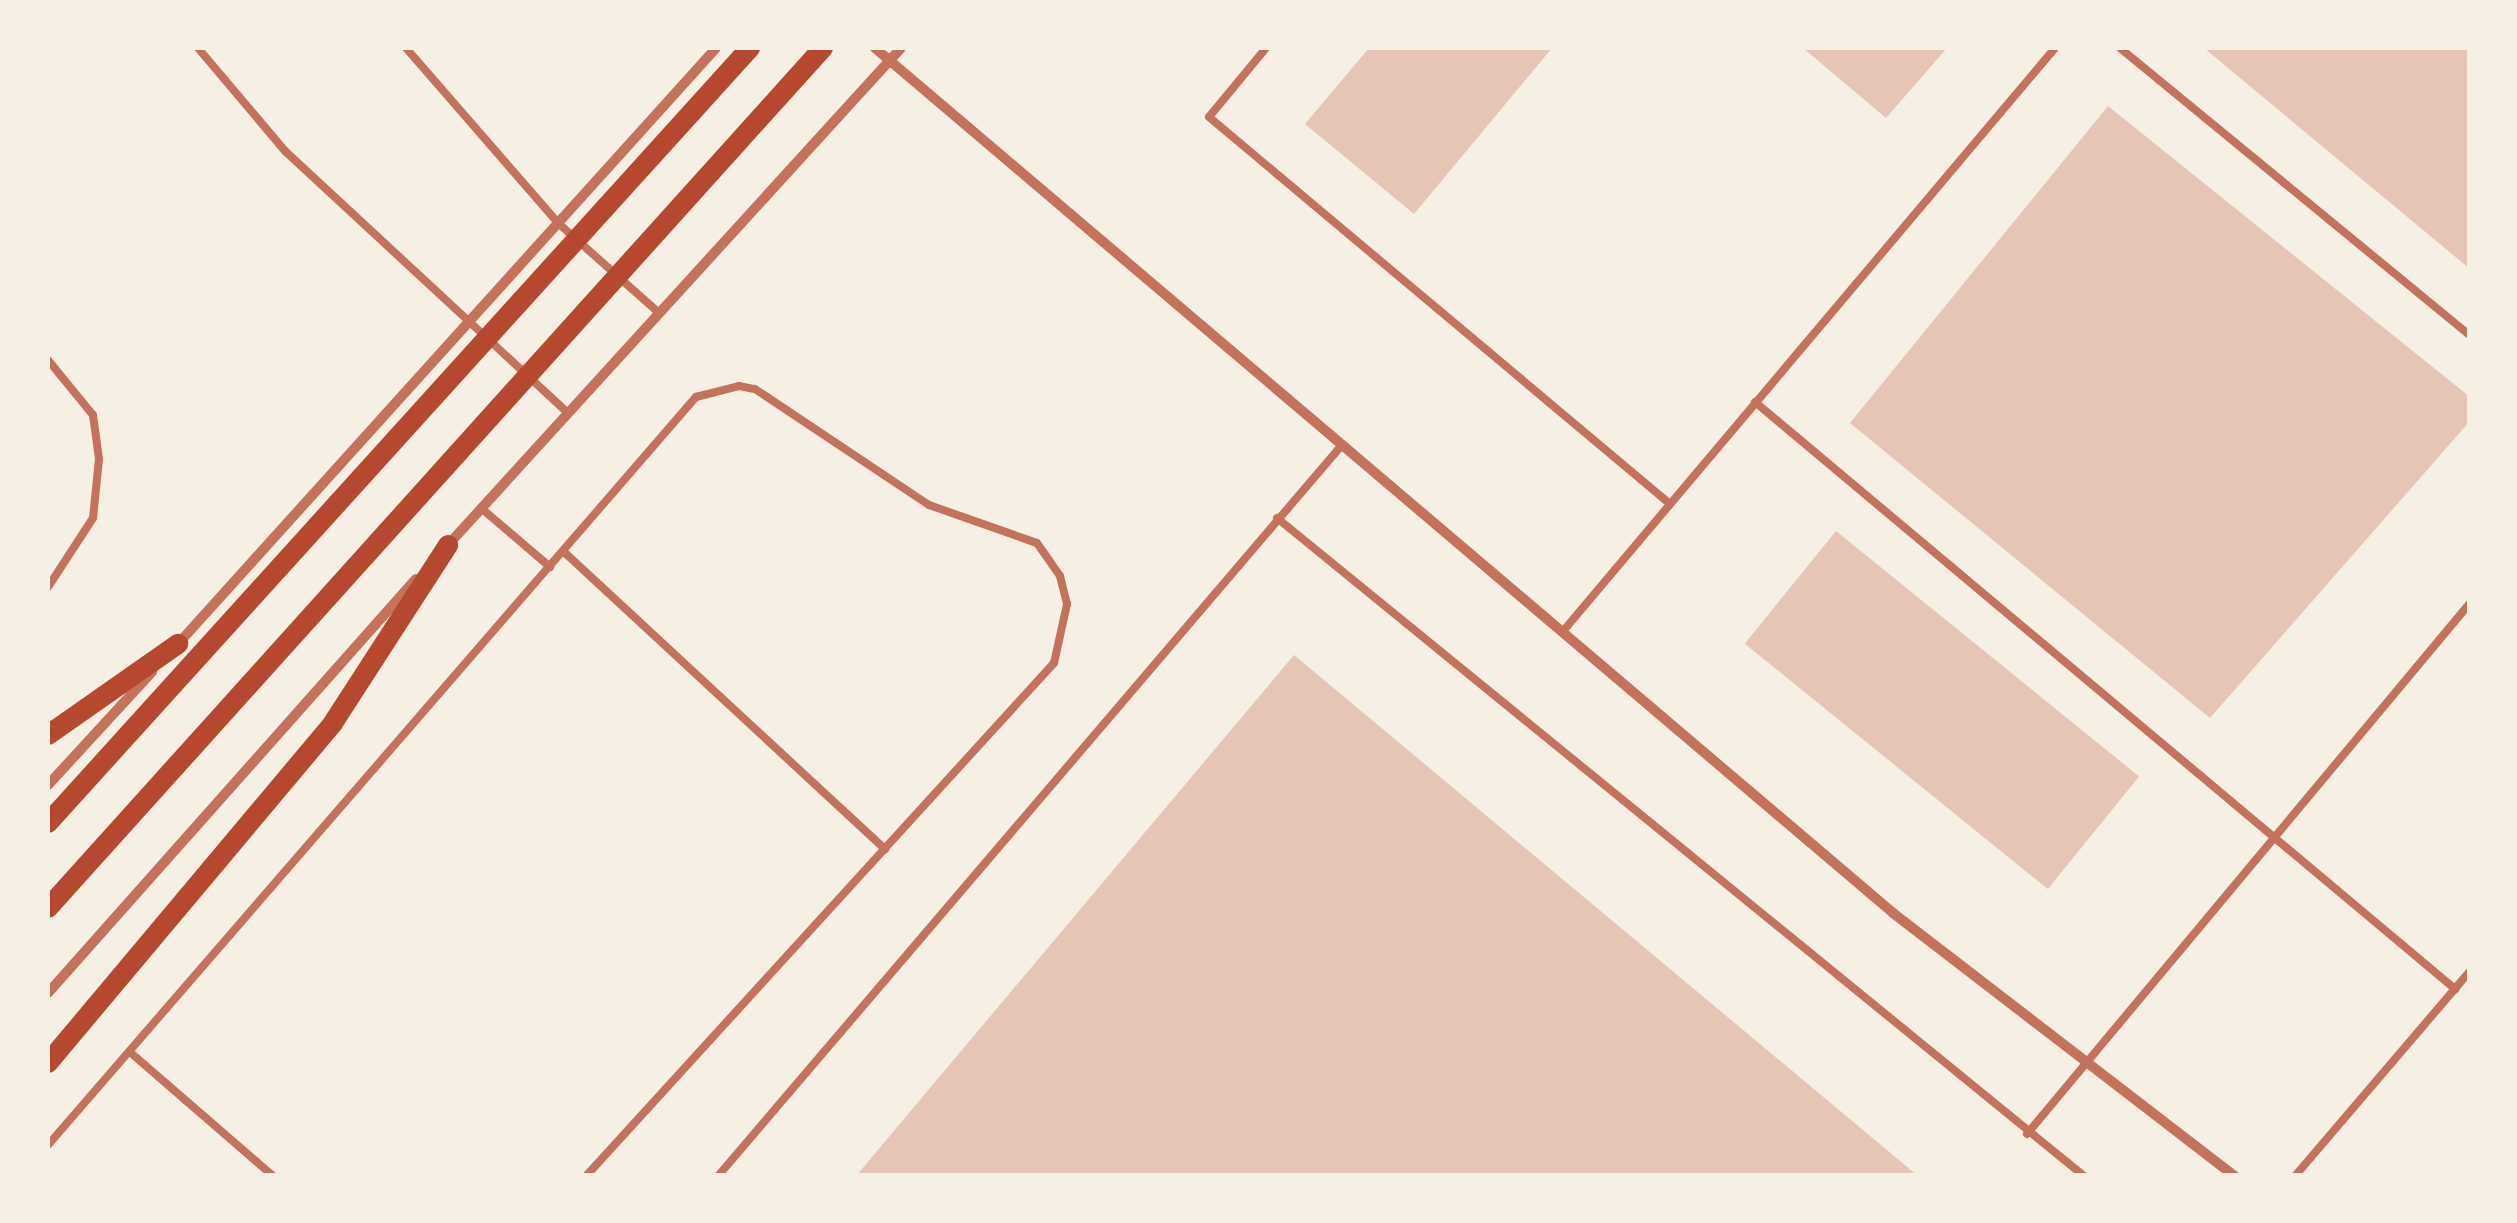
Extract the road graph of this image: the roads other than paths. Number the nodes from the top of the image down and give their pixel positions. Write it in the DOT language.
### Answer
graph roads {
  1 [pos="198,48"];
  2 [pos="406,48"];
  3 [pos="716,48"];
  4 [pos="750,48"];
  5 [pos="823,48"];
  6 [pos="875,48"];
  7 [pos="901,48"];
  8 [pos="1266,48"];
  9 [pos="2055,48"];
  10 [pos="2120,48"];
  11 [pos="889,62"];
  12 [pos="558,222"];
  13 [pos="660,313"];
  14 [pos="466,320"];
  15 [pos="2470,336"];
  16 [pos="48,360"];
  17 [pos="1756,402"];
  18 [pos="568,413"];
  19 [pos="1342,445"];
  20 [pos="1670,504"];
  21 [pos="481,508"];
  22 [pos="1276,518"];
  23 [pos="448,545"];
  24 [pos="563,552"];
  25 [pos="550,567"];
  26 [pos="48,587"];
  27 [pos="2470,603"];
  28 [pos="1564,630"];
  29 [pos="178,644"];
  30 [pos="48,735"];
  31 [pos="48,786"];
  32 [pos="48,823"];
  33 [pos="2274,838"];
  34 [pos="885,849"];
  35 [pos="48,908"];
  36 [pos="2470,971"];
  37 [pos="2454,989"];
  38 [pos="48,993"];
  39 [pos="131,1053"];
  40 [pos="2088,1063"];
  41 [pos="48,1064"];
  42 [pos="2028,1134"];
  43 [pos="48,1144"];
  44 [pos="272,1176"];
  45 [pos="586,1176"];
  46 [pos="718,1176"];
  47 [pos="2084,1176"];
  48 [pos="2234,1176"];
  49 [pos="2295,1176"];
  1 -- 14 [label="lane"];
  2 -- 12 [label="lane"];
  3 -- 12 [label="street"];
  4 -- 32 [label="main road"];
  5 -- 35 [label="main road"];
  6 -- 11 [label="street"];
  7 -- 11 [label="street"];
  8 -- 20 [label="lane"];
  9 -- 17 [label="lane"];
  10 -- 15 [label="lane"];
  11 -- 13 [label="street"];
  11 -- 19 [label="street"];
  12 -- 13 [label="lane"];
  12 -- 14 [label="street"];
  13 -- 18 [label="street"];
  14 -- 18 [label="lane"];
  14 -- 29 [label="street"];
  16 -- 26 [label="lane"];
  17 -- 20 [label="lane"];
  17 -- 33 [label="lane"];
  18 -- 21 [label="street"];
  19 -- 22 [label="lane"];
  19 -- 28 [label="street"];
  20 -- 28 [label="lane"];
  21 -- 23 [label="street"];
  21 -- 25 [label="lane"];
  22 -- 42 [label="lane"];
  22 -- 46 [label="lane"];
  23 -- 38 [label="street"];
  23 -- 41 [label="main road"];
  24 -- 25 [label="lane"];
  24 -- 34 [label="lane"];
  24 -- 34 [label="lane"];
  25 -- 39 [label="lane"];
  27 -- 33 [label="lane"];
  28 -- 40 [label="street"];
  29 -- 30 [label="main road"];
  29 -- 31 [label="street"];
  33 -- 37 [label="lane"];
  33 -- 40 [label="lane"];
  34 -- 45 [label="lane"];
  36 -- 37 [label="lane"];
  37 -- 49 [label="lane"];
  39 -- 43 [label="lane"];
  39 -- 44 [label="lane"];
  40 -- 42 [label="lane"];
  40 -- 48 [label="street"];
  42 -- 47 [label="lane"];
}
